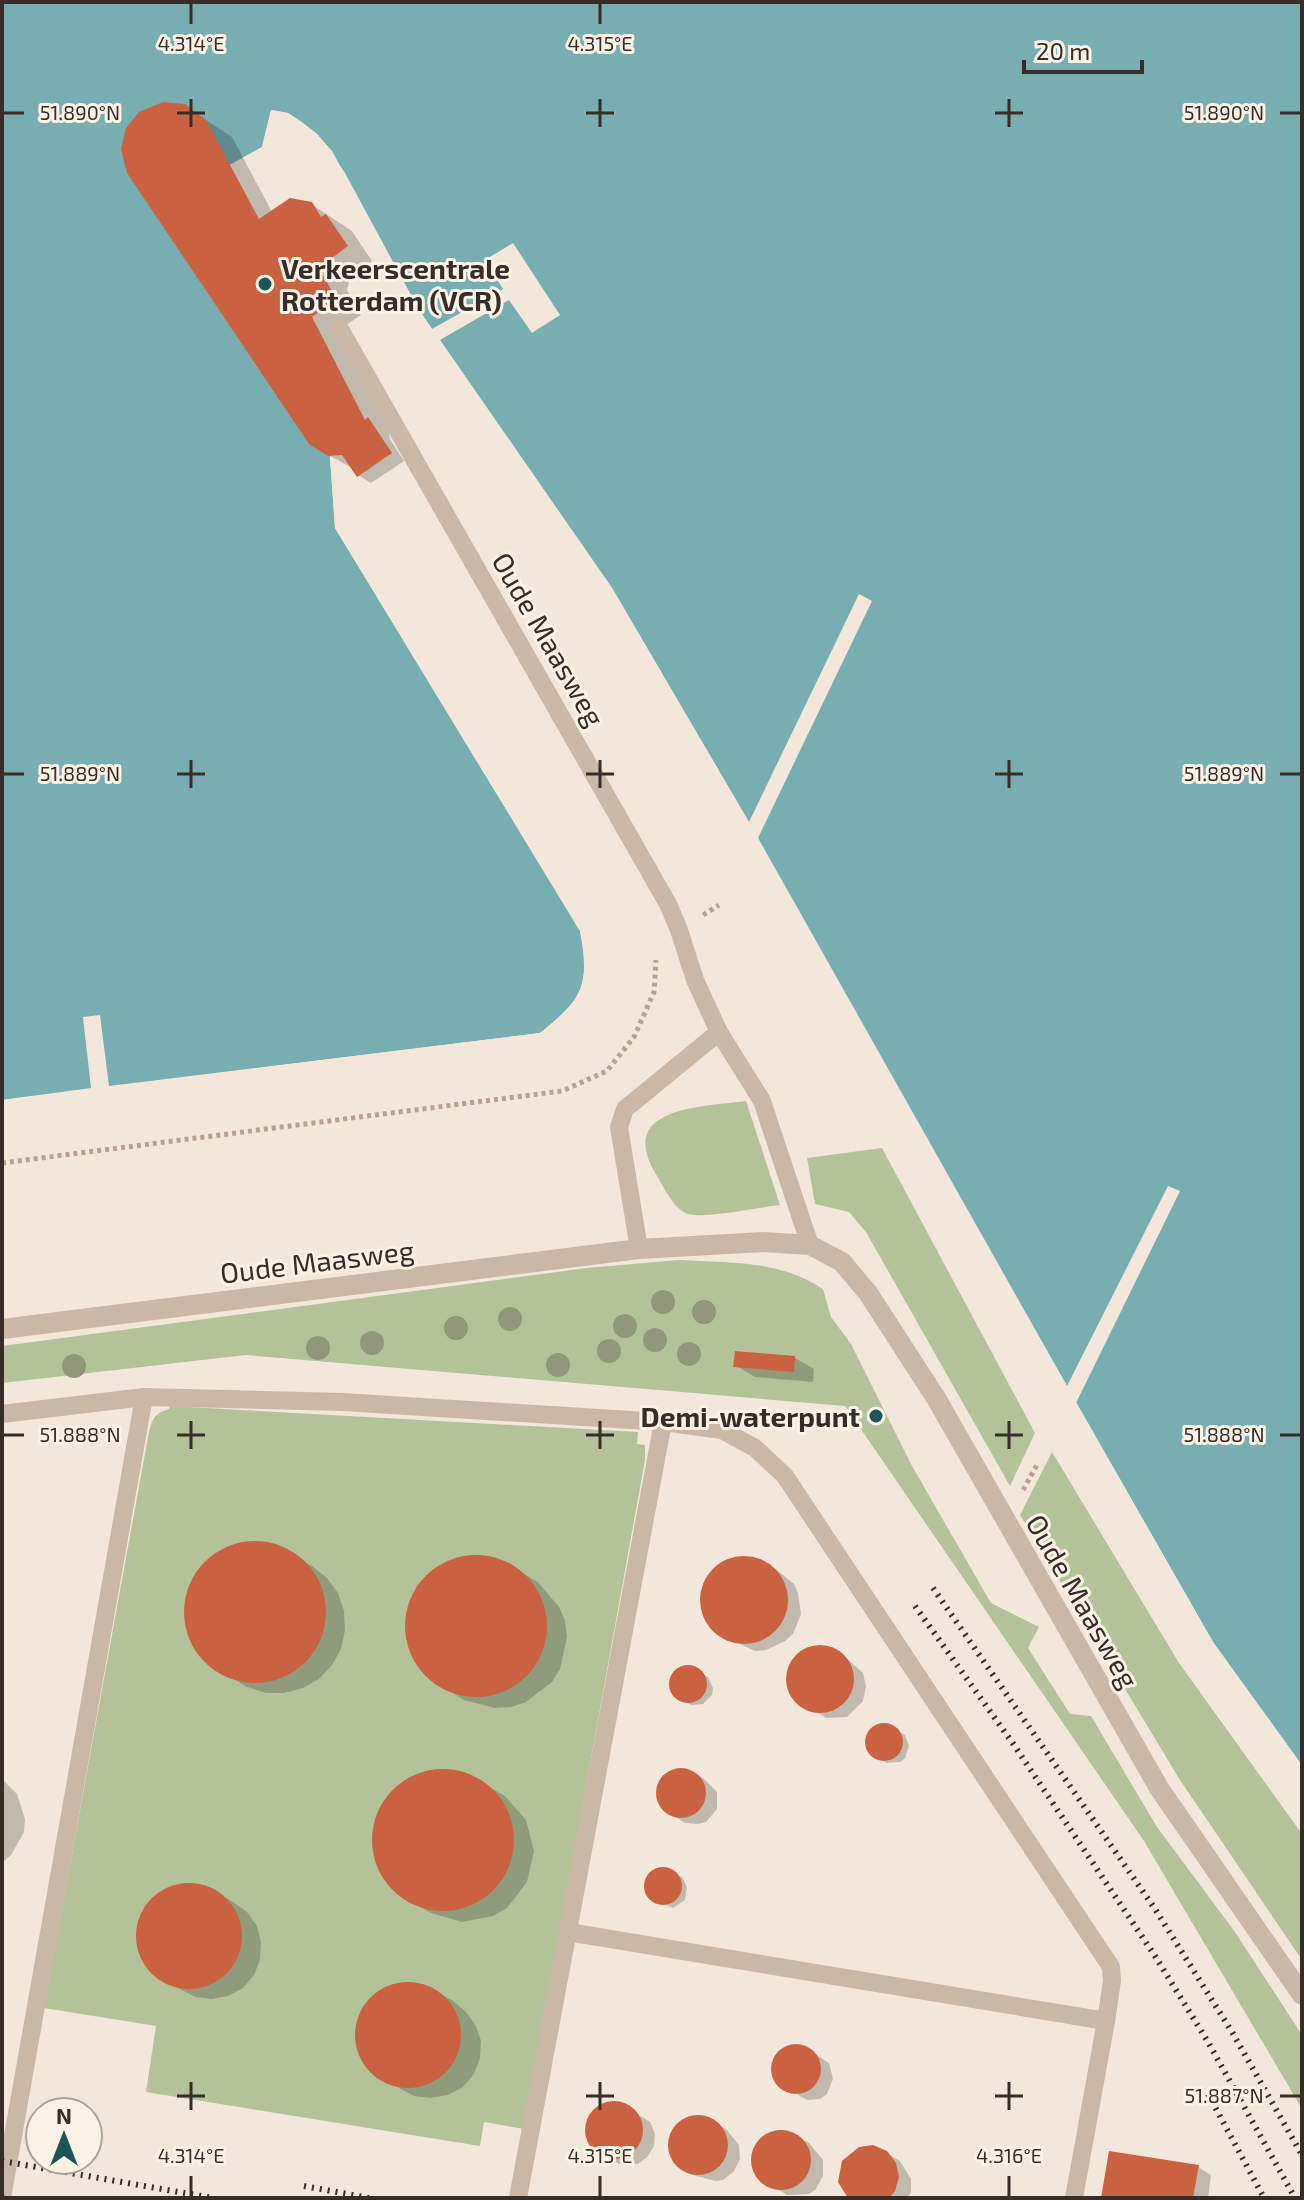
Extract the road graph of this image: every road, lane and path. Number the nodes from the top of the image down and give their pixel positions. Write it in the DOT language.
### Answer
graph roads {
  1 [pos="337,324"];
  2 [pos="657,951"];
  3 [pos="719,1032"];
  4 [pos="2,1163"];
  5 [pos="810,1245"];
  6 [pos="639,1249"];
  7 [pos="2,1329"];
  8 [pos="144,1397"];
  9 [pos="2,1414"];
  10 [pos="663,1422"];
  11 [pos="568,1932"];
  12 [pos="1302,1995"];
  13 [pos="1106,2021"];
  14 [pos="2,2198"];
  15 [pos="518,2198"];
  16 [pos="1074,2198"];
  1 -- 3 [label="lane, Oude Maasweg"];
  2 -- 4 [label="path"];
  3 -- 5 [label="lane, Oude Maasweg"];
  3 -- 6 [label="lane"];
  5 -- 6 [label="street, Oude Maasweg"];
  5 -- 12 [label="street, Oude Maasweg"];
  6 -- 7 [label="street, Oude Maasweg"];
  8 -- 9 [label="lane"];
  8 -- 10 [label="lane"];
  8 -- 14 [label="lane"];
  10 -- 11 [label="lane"];
  10 -- 13 [label="lane"];
  11 -- 13 [label="lane"];
  11 -- 15 [label="lane"];
  13 -- 16 [label="lane"];
}
